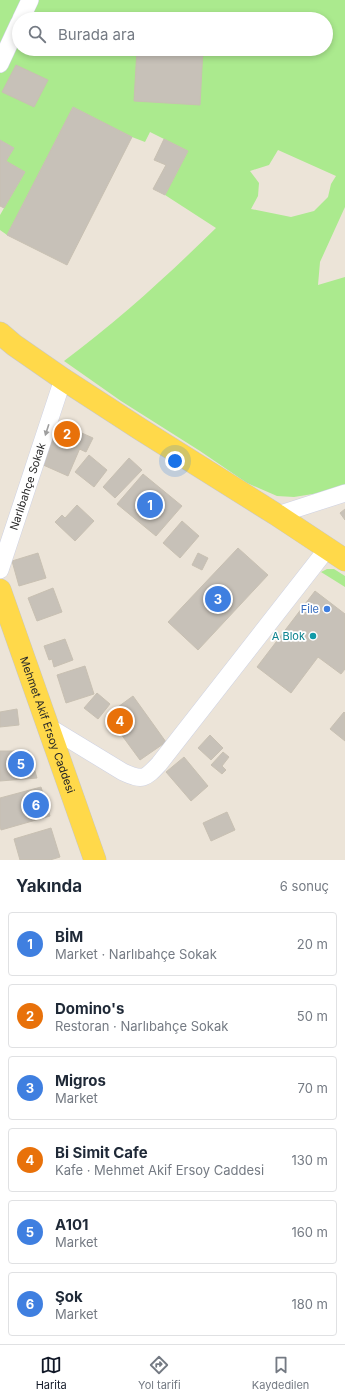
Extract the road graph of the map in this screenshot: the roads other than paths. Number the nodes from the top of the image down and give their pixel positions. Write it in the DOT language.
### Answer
graph roads {
  1 [pos="30,0"];
  2 [pos="24,12"];
  3 [pos="12,38"];
  4 [pos="0,64"];
  5 [pos="0,333"];
  6 [pos="63,379"];
  7 [pos="345,492"];
  8 [pos="276,515"];
  9 [pos="336,554"];
  10 [pos="0,570"];
  11 [pos="0,590"];
  12 [pos="49,727"];
  13 [pos="95,860"];
  1 -- 2 [label="street"];
  3 -- 4 [label="street"];
  5 -- 6 [label="main road"];
  6 -- 8 [label="main road"];
  6 -- 10 [label="street, Narlıbahçe Sokak, one-way"];
  7 -- 8 [label="street"];
  8 -- 9 [label="main road"];
  9 -- 12 [label="street"];
  11 -- 12 [label="main road, Mehmet Akif Ersoy Caddesi"];
  12 -- 13 [label="main road, Mehmet Akif Ersoy Caddesi"];
}
